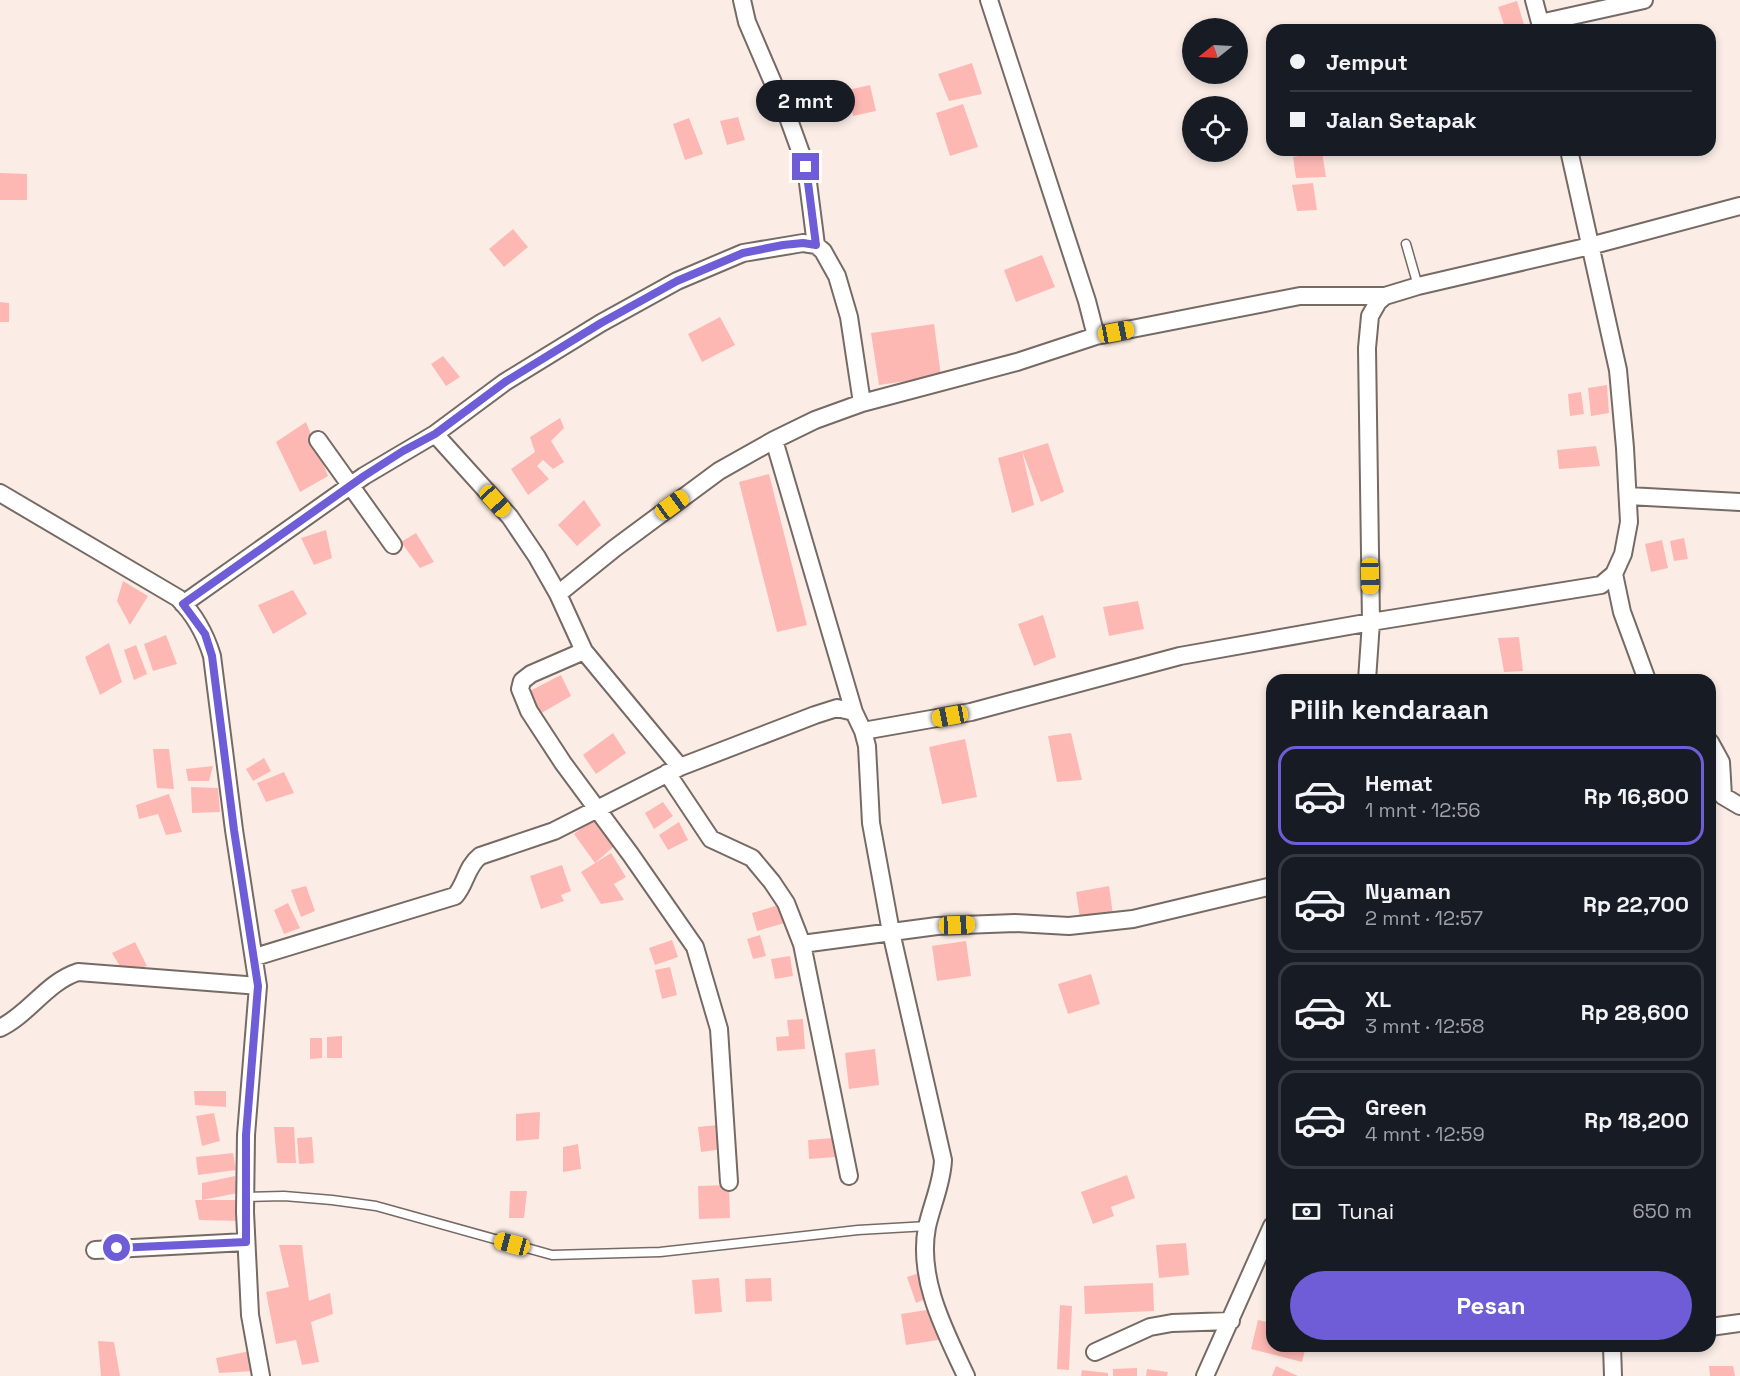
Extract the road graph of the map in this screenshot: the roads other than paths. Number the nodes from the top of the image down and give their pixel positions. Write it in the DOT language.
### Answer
graph roads {
  1 [pos="742,0"];
  2 [pos="989,0"];
  3 [pos="1534,0"];
  4 [pos="1644,0"];
  5 [pos="1540,24"];
  6 [pos="1549,24"];
  7 [pos="1570,156"];
  8 [pos="1740,206"];
  9 [pos="1406,244"];
  10 [pos="816,245"];
  11 [pos="1590,246"];
  12 [pos="1418,286"];
  13 [pos="1364,295"];
  14 [pos="1384,296"];
  15 [pos="1370,316"];
  16 [pos="1096,336"];
  17 [pos="862,403"];
  18 [pos="435,434"];
  19 [pos="318,440"];
  20 [pos="774,440"];
  21 [pos="350,486"];
  22 [pos="0,493"];
  23 [pos="1628,496"];
  24 [pos="1740,502"];
  25 [pos="393,545"];
  26 [pos="1614,574"];
  27 [pos="558,594"];
  28 [pos="183,604"];
  29 [pos="1371,622"];
  30 [pos="584,651"];
  31 [pos="1367,674"];
  32 [pos="1645,674"];
  33 [pos="854,712"];
  34 [pos="863,731"];
  35 [pos="1716,753"];
  36 [pos="674,770"];
  37 [pos="1740,806"];
  38 [pos="597,810"];
  39 [pos="1266,887"];
  40 [pos="891,932"];
  41 [pos="802,944"];
  42 [pos="255,957"];
  43 [pos="258,986"];
  44 [pos="0,1028"];
  45 [pos="849,1176"];
  46 [pos="729,1182"];
  47 [pos="245,1197"];
  48 [pos="928,1226"];
  49 [pos="1266,1240"];
  50 [pos="246,1242"];
  51 [pos="95,1250"];
  52 [pos="1231,1321"];
  53 [pos="1740,1323"];
  54 [pos="1716,1326"];
  55 [pos="1095,1352"];
  56 [pos="1612,1352"];
  57 [pos="261,1376"];
  58 [pos="966,1376"];
  59 [pos="1205,1376"];
  60 [pos="1613,1376"];
  1 -- 10 [label="street"];
  2 -- 16 [label="street"];
  3 -- 5 [label="street"];
  4 -- 6 [label="street"];
  7 -- 11 [label="street"];
  8 -- 11 [label="street"];
  9 -- 12 [label="lane"];
  10 -- 17 [label="street"];
  10 -- 18 [label="street"];
  11 -- 12 [label="street"];
  11 -- 23 [label="street"];
  12 -- 14 [label="street"];
  13 -- 14 [label="street"];
  13 -- 15 [label="street"];
  13 -- 16 [label="street"];
  14 -- 15 [label="street"];
  15 -- 29 [label="street"];
  16 -- 17 [label="street"];
  17 -- 20 [label="street"];
  18 -- 21 [label="street"];
  18 -- 27 [label="street"];
  19 -- 21 [label="street"];
  20 -- 27 [label="street"];
  20 -- 33 [label="street"];
  21 -- 25 [label="street"];
  21 -- 28 [label="street"];
  22 -- 28 [label="street"];
  23 -- 24 [label="street"];
  23 -- 26 [label="street"];
  26 -- 29 [label="street"];
  26 -- 32 [label="street"];
  27 -- 30 [label="street"];
  28 -- 42 [label="street"];
  29 -- 31 [label="street"];
  29 -- 34 [label="street"];
  30 -- 36 [label="street"];
  30 -- 38 [label="street"];
  33 -- 34 [label="street"];
  33 -- 36 [label="street"];
  34 -- 40 [label="street"];
  35 -- 37 [label="street"];
  36 -- 38 [label="street"];
  36 -- 41 [label="street"];
  38 -- 42 [label="street"];
  38 -- 46 [label="street"];
  39 -- 40 [label="street"];
  40 -- 41 [label="street"];
  40 -- 48 [label="street"];
  41 -- 45 [label="street"];
  42 -- 43 [label="street"];
  43 -- 44 [label="street"];
  43 -- 47 [label="street"];
  47 -- 48 [label="lane"];
  47 -- 50 [label="street"];
  48 -- 58 [label="street"];
  49 -- 52 [label="street"];
  50 -- 51 [label="street"];
  50 -- 57 [label="street"];
  52 -- 55 [label="street"];
  52 -- 59 [label="street"];
  53 -- 54 [label="street"];
  56 -- 60 [label="street"];
}
